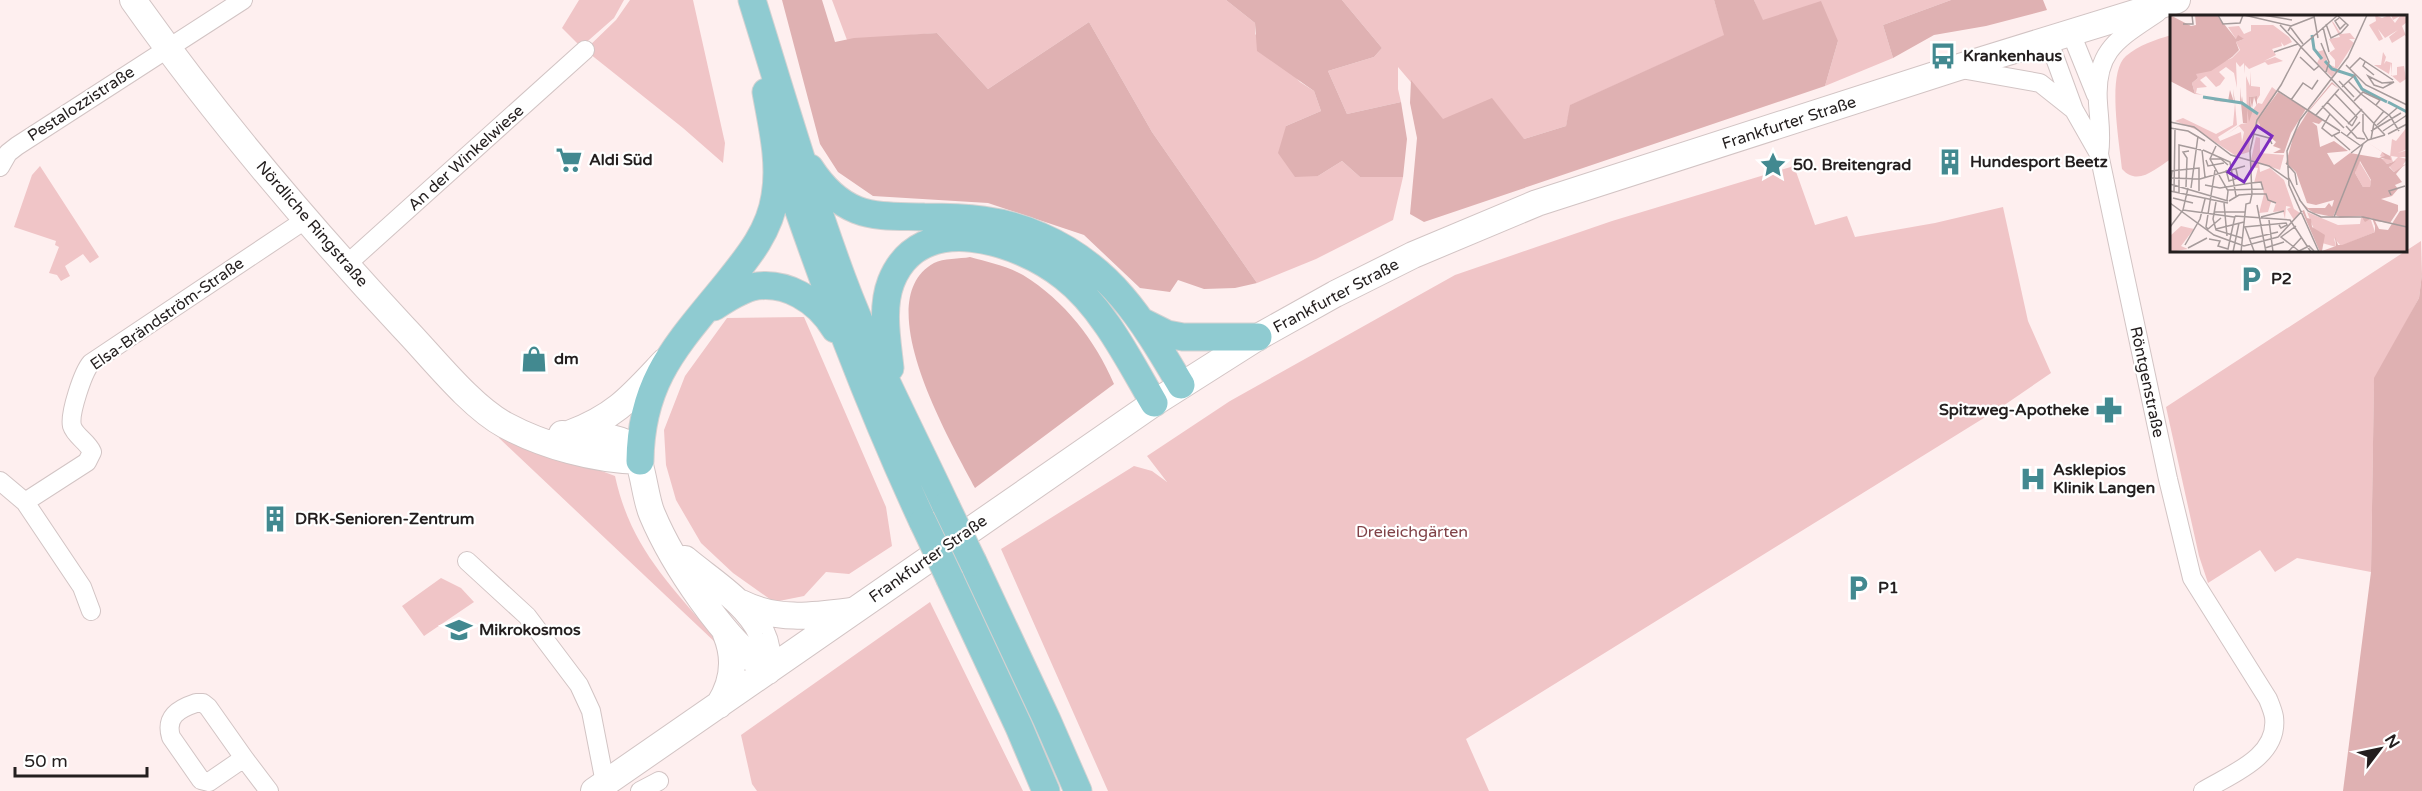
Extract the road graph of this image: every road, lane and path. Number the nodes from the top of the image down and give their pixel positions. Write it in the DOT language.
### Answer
graph roads {
  1 [pos="133,0"];
  2 [pos="242,0"];
  3 [pos="750,0"];
  4 [pos="2175,0"];
  5 [pos="2059,36"];
  6 [pos="168,48"];
  7 [pos="585,50"];
  8 [pos="1956,68"];
  9 [pos="2098,100"];
  10 [pos="2074,110"];
  11 [pos="774,138"];
  12 [pos="800,154"];
  13 [pos="2099,154"];
  14 [pos="0,167"];
  15 [pos="305,220"];
  16 [pos="346,265"];
  17 [pos="701,316"];
  18 [pos="1143,322"];
  19 [pos="1258,338"];
  20 [pos="670,355"];
  21 [pos="858,374"];
  22 [pos="1181,385"];
  23 [pos="893,393"];
  24 [pos="1154,403"];
  25 [pos="512,428"];
  26 [pos="569,434"];
  27 [pos="640,461"];
  28 [pos="0,481"];
  29 [pos="25,502"];
  30 [pos="659,530"];
  31 [pos="467,561"];
  32 [pos="736,600"];
  33 [pos="91,611"];
  34 [pos="855,611"];
  35 [pos="724,629"];
  36 [pos="768,671"];
  37 [pos="719,705"];
  38 [pos="244,758"];
  39 [pos="659,781"];
  40 [pos="600,787"];
  41 [pos="269,791"];
  42 [pos="640,791"];
  43 [pos="1046,791"];
  44 [pos="1078,791"];
  45 [pos="2203,791"];
  1 -- 6 [label="main road, Nördliche Ringstraße"];
  2 -- 6 [label="street, Pestalozzistraße"];
  3 -- 11 [label="main road"];
  3 -- 12 [label="main road"];
  4 -- 5 [label="main road, Frankfurter Straße"];
  4 -- 9 [label="street, Röntgenstraße"];
  5 -- 8 [label="main road, Frankfurter Straße"];
  5 -- 9 [label="street, Röntgenstraße"];
  5 -- 10 [label="street, Röntgenstraße"];
  6 -- 14 [label="street, Pestalozzistraße"];
  6 -- 15 [label="main road, Nördliche Ringstraße"];
  7 -- 16 [label="street, An der Winkelwiese"];
  8 -- 10 [label="street, Röntgenstraße"];
  8 -- 19 [label="main road, Frankfurter Straße"];
  9 -- 13 [label="street, Röntgenstraße"];
  10 -- 13 [label="street, Röntgenstraße"];
  11 -- 17 [label="main road"];
  11 -- 21 [label="main road"];
  12 -- 18 [label="main road"];
  12 -- 23 [label="main road"];
  13 -- 45 [label="street, Röntgenstraße"];
  15 -- 16 [label="main road, Nördliche Ringstraße"];
  15 -- 29 [label="street, Elsa-Brändström-Straße"];
  16 -- 25 [label="main road, Nördliche Ringstraße"];
  17 -- 20 [label="main road"];
  17 -- 21 [label="main road"];
  18 -- 19 [label="main road"];
  18 -- 22 [label="main road"];
  19 -- 22 [label="main road, Frankfurter Straße"];
  20 -- 26 [label="main road"];
  20 -- 27 [label="main road"];
  21 -- 43 [label="main road, bridge"];
  22 -- 24 [label="main road, Frankfurter Straße"];
  23 -- 24 [label="main road"];
  23 -- 44 [label="main road, bridge"];
  24 -- 34 [label="main road, Frankfurter Straße"];
  25 -- 26 [label="main road, Nördliche Ringstraße"];
  25 -- 27 [label="main road, Nördliche Ringstraße"];
  26 -- 27 [label="main road, Nördliche Ringstraße"];
  27 -- 30 [label="main road"];
  28 -- 29 [label="street"];
  29 -- 33 [label="street"];
  30 -- 32 [label="main road"];
  30 -- 35 [label="main road"];
  31 -- 40 [label="street"];
  32 -- 34 [label="main road"];
  32 -- 36 [label="main road"];
  34 -- 36 [label="main road, Frankfurter Straße"];
  35 -- 36 [label="main road"];
  35 -- 37 [label="main road"];
  36 -- 37 [label="main road, Frankfurter Straße"];
  37 -- 40 [label="main road, Frankfurter Straße"];
  38 -- 38 [label="street"];
  38 -- 41 [label="street"];
  39 -- 42 [label="street"];
}
